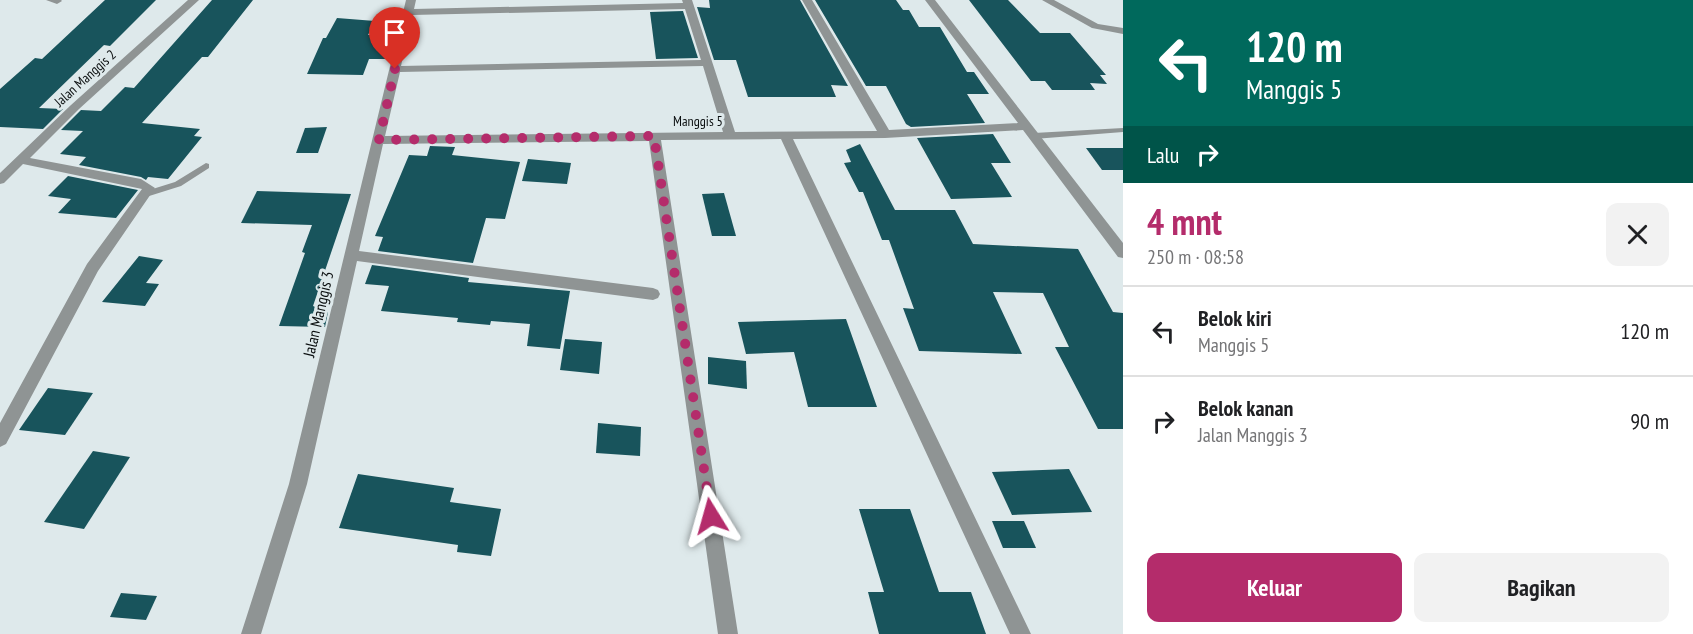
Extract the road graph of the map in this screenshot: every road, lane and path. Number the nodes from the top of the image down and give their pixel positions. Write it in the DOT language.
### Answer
graph roads {
  1 [pos="194,0"];
  2 [pos="807,0"];
  3 [pos="930,0"];
  4 [pos="1047,0"];
  5 [pos="688,3"];
  6 [pos="409,6"];
  7 [pos="1123,31"];
  8 [pos="707,63"];
  9 [pos="395,69"];
  10 [pos="1123,130"];
  11 [pos="1030,131"];
  12 [pos="885,134"];
  13 [pos="654,136"];
  14 [pos="730,136"];
  15 [pos="786,136"];
  16 [pos="379,140"];
  17 [pos="21,160"];
  18 [pos="206,166"];
  19 [pos="0,180"];
  20 [pos="146,194"];
  21 [pos="1123,253"];
  22 [pos="351,255"];
  23 [pos="653,294"];
  24 [pos="0,439"];
  25 [pos="250,634"];
  26 [pos="728,634"];
  27 [pos="1021,634"];
  1 -- 17 [label="street, Jalan Manggis 2"];
  2 -- 12 [label="street"];
  3 -- 11 [label="street"];
  4 -- 7 [label="street"];
  5 -- 6 [label="street"];
  5 -- 8 [label="street, Manggis 5"];
  6 -- 9 [label="street, Jalan Manggis 3"];
  8 -- 9 [label="street"];
  8 -- 14 [label="street, Manggis 5"];
  9 -- 16 [label="street, Jalan Manggis 3"];
  10 -- 11 [label="lane"];
  11 -- 12 [label="street"];
  11 -- 21 [label="street"];
  12 -- 15 [label="street"];
  13 -- 14 [label="street, Manggis 5"];
  13 -- 16 [label="street, Manggis 5"];
  13 -- 26 [label="street"];
  14 -- 15 [label="street"];
  15 -- 27 [label="street"];
  16 -- 22 [label="street, Jalan Manggis 3"];
  17 -- 19 [label="street, Jalan Manggis 2"];
  17 -- 20 [label="street"];
  18 -- 20 [label="lane"];
  20 -- 24 [label="street"];
  22 -- 23 [label="street"];
  22 -- 25 [label="street, Jalan Manggis 3"];
}
